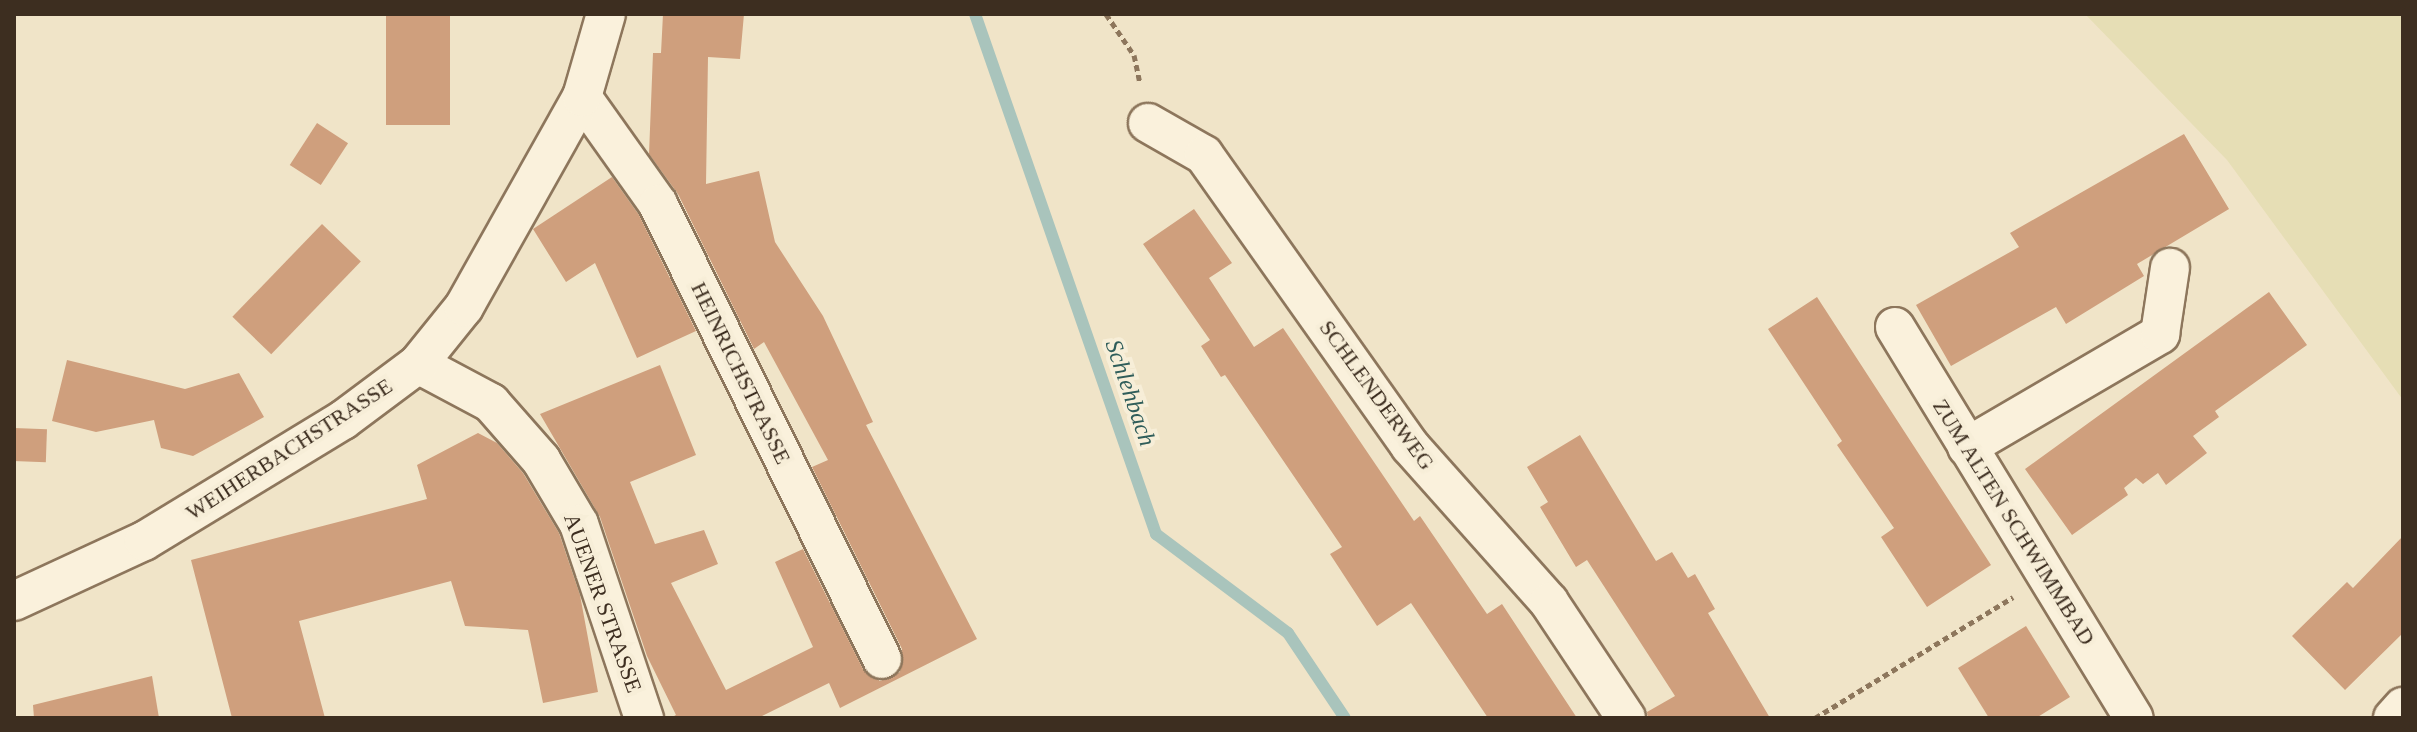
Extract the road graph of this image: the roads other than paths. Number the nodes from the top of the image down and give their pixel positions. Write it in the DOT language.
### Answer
graph roads {
  1 [pos="606,14"];
  2 [pos="582,97"];
  3 [pos="1148,123"];
  4 [pos="2170,268"];
  5 [pos="1895,327"];
  6 [pos="418,364"];
  7 [pos="1967,447"];
  8 [pos="14,601"];
  9 [pos="882,659"];
  10 [pos="2403,707"];
  11 [pos="644,718"];
  12 [pos="1626,718"];
  13 [pos="2134,718"];
  14 [pos="2393,718"];
  1 -- 2 [label="street, WEIHERBACHSTRASSE"];
  2 -- 6 [label="street, WEIHERBACHSTRASSE"];
  2 -- 9 [label="street, HEINRICHSTRASSE"];
  3 -- 12 [label="street, SCHLENDERWEG"];
  4 -- 7 [label="street"];
  5 -- 7 [label="street, ZUM ALTEN SCHWIMMBAD"];
  6 -- 8 [label="street, WEIHERBACHSTRASSE"];
  6 -- 11 [label="street, AUENER STRASSE"];
  7 -- 13 [label="street, ZUM ALTEN SCHWIMMBAD"];
  10 -- 14 [label="street"];
}
